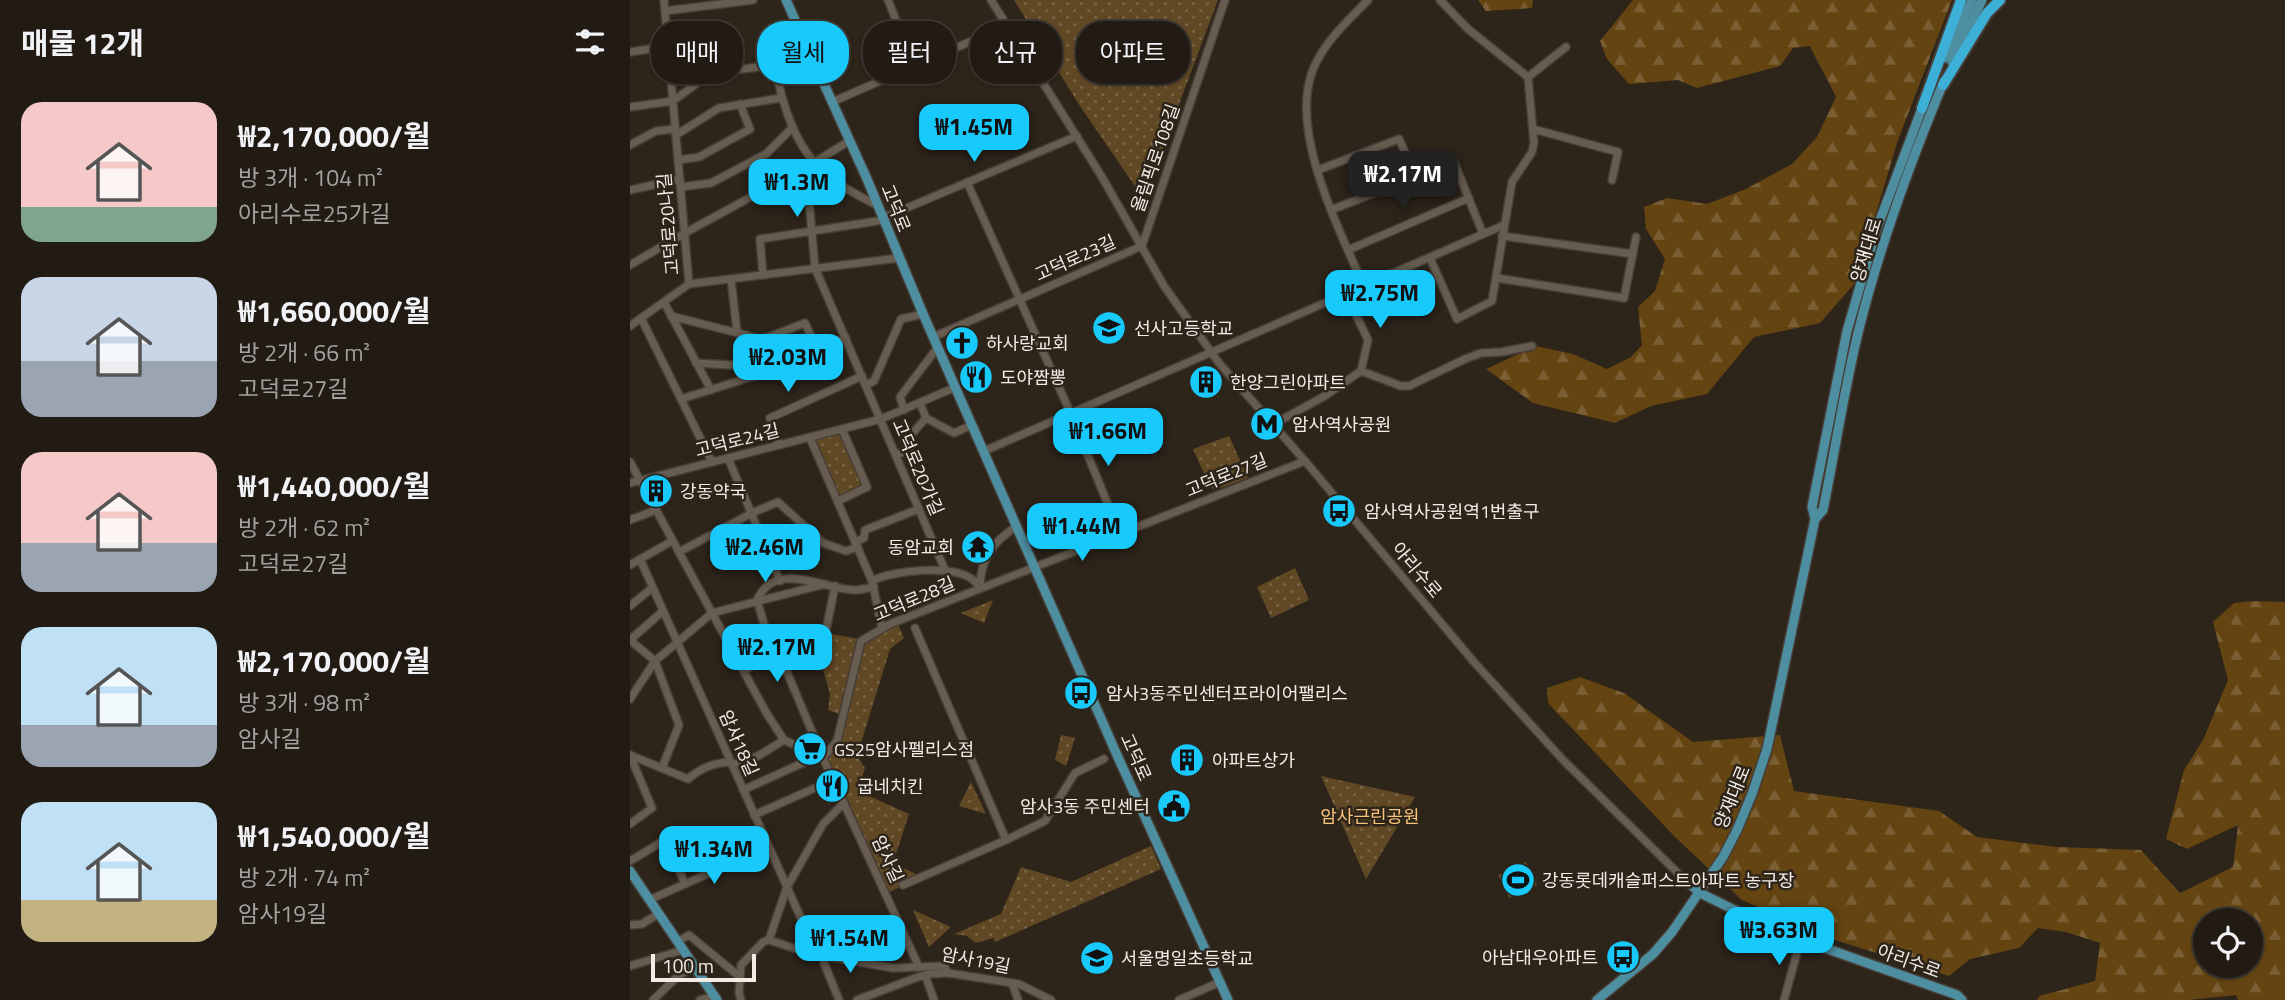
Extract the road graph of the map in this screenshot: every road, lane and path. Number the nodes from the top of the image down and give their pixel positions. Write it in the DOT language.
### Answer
graph roads {
  1 [pos="664,0"];
  2 [pos="753,0"];
  3 [pos="786,0"];
  4 [pos="888,0"];
  5 [pos="991,0"];
  6 [pos="1225,0"];
  7 [pos="1368,0"];
  8 [pos="1440,0"];
  9 [pos="1961,0"];
  10 [pos="1972,0"];
  11 [pos="1982,0"];
  12 [pos="2000,0"];
  13 [pos="664,11"];
  14 [pos="665,21"];
  15 [pos="795,21"];
  16 [pos="896,21"];
  17 [pos="1005,21"];
  18 [pos="1566,47"];
  19 [pos="651,49"];
  20 [pos="630,52"];
  21 [pos="757,67"];
  22 [pos="1528,77"];
  23 [pos="672,84"];
  24 [pos="779,84"];
  25 [pos="824,84"];
  26 [pos="873,84"];
  27 [pos="1045,84"];
  28 [pos="1943,85"];
  29 [pos="781,97"];
  30 [pos="673,100"];
  31 [pos="832,102"];
  32 [pos="740,104"];
  33 [pos="630,107"];
  34 [pos="1922,108"];
  35 [pos="793,127"];
  36 [pos="1533,129"];
  37 [pos="676,132"];
  38 [pos="1077,136"];
  39 [pos="849,141"];
  40 [pos="630,145"];
  41 [pos="678,160"];
  42 [pos="815,162"];
  43 [pos="806,167"];
  44 [pos="1318,170"];
  45 [pos="1416,177"];
  46 [pos="1612,180"];
  47 [pos="967,182"];
  48 [pos="680,183"];
  49 [pos="630,190"];
  50 [pos="1469,198"];
  51 [pos="878,206"];
  52 [pos="1331,210"];
  53 [pos="883,219"];
  54 [pos="1504,225"];
  55 [pos="812,232"];
  56 [pos="685,233"];
  57 [pos="1483,234"];
  58 [pos="1502,236"];
  59 [pos="1636,237"];
  60 [pos="1142,246"];
  61 [pos="1348,250"];
  62 [pos="1633,254"];
  63 [pos="899,258"];
  64 [pos="1430,258"];
  65 [pos="630,265"];
  66 [pos="816,268"];
  67 [pos="763,275"];
  68 [pos="1497,278"];
  69 [pos="731,279"];
  70 [pos="689,284"];
  71 [pos="1364,287"];
  72 [pos="1346,294"];
  73 [pos="1021,299"];
  74 [pos="664,302"];
  75 [pos="923,314"];
  76 [pos="671,316"];
  77 [pos="641,318"];
  78 [pos="630,326"];
  79 [pos="737,332"];
  80 [pos="746,335"];
  81 [pos="933,337"];
  82 [pos="846,338"];
  83 [pos="760,340"];
  84 [pos="1532,346"];
  85 [pos="938,347"];
  86 [pos="817,350"];
  87 [pos="1211,352"];
  88 [pos="804,356"];
  89 [pos="696,363"];
  90 [pos="757,363"];
  91 [pos="1361,371"];
  92 [pos="761,374"];
  93 [pos="862,376"];
  94 [pos="866,385"];
  95 [pos="956,387"];
  96 [pos="711,390"];
  97 [pos="681,399"];
  98 [pos="920,403"];
  99 [pos="904,410"];
  100 [pos="1071,414"];
  101 [pos="926,418"];
  102 [pos="881,419"];
  103 [pos="972,425"];
  104 [pos="1272,425"];
  105 [pos="842,429"];
  106 [pos="810,438"];
  107 [pos="779,445"];
  108 [pos="984,451"];
  109 [pos="896,455"];
  110 [pos="728,458"];
  111 [pos="1305,461"];
  112 [pos="630,462"];
  113 [pos="712,463"];
  114 [pos="640,481"];
  115 [pos="630,483"];
  116 [pos="838,501"];
  117 [pos="919,509"];
  118 [pos="656,510"];
  119 [pos="752,513"];
  120 [pos="1815,519"];
  121 [pos="630,520"];
  122 [pos="1017,526"];
  123 [pos="1120,534"];
  124 [pos="672,541"];
  125 [pos="856,544"];
  126 [pos="679,552"];
  127 [pos="640,559"];
  128 [pos="630,565"];
  129 [pos="1035,566"];
  130 [pos="944,570"];
  131 [pos="780,581"];
  132 [pos="825,583"];
  133 [pos="873,584"];
  134 [pos="835,586"];
  135 [pos="652,588"];
  136 [pos="980,588"];
  137 [pos="757,600"];
  138 [pos="630,606"];
  139 [pos="663,611"];
  140 [pos="712,613"];
  141 [pos="882,628"];
  142 [pos="915,628"];
  143 [pos="630,640"];
  144 [pos="677,641"];
  145 [pos="809,657"];
  146 [pos="782,660"];
  147 [pos="655,661"];
  148 [pos="744,671"];
  149 [pos="630,699"];
  150 [pos="784,740"];
  151 [pos="821,757"];
  152 [pos="1104,759"];
  153 [pos="731,763"];
  154 [pos="662,768"];
  155 [pos="833,780"];
  156 [pos="743,790"];
  157 [pos="844,803"];
  158 [pos="754,815"];
  159 [pos="630,824"];
  160 [pos="1006,840"];
  161 [pos="768,847"];
  162 [pos="630,861"];
  163 [pos="630,871"];
  164 [pos="1683,878"];
  165 [pos="685,884"];
  166 [pos="903,885"];
  167 [pos="787,887"];
  168 [pos="1700,893"];
  169 [pos="649,900"];
  170 [pos="658,914"];
  171 [pos="630,925"];
  172 [pos="769,940"];
  173 [pos="1800,942"];
  174 [pos="680,946"];
  175 [pos="817,954"];
  176 [pos="630,955"];
  177 [pos="824,963"];
  178 [pos="632,965"];
  179 [pos="694,967"];
  180 [pos="919,967"];
  181 [pos="948,973"];
  182 [pos="925,975"];
  183 [pos="740,977"];
  184 [pos="1220,982"];
  185 [pos="1012,983"];
  186 [pos="882,991"];
  187 [pos="715,998"];
  188 [pos="653,1000"];
  189 [pos="700,1000"];
  190 [pos="741,1000"];
  191 [pos="839,1000"];
  192 [pos="857,1000"];
  193 [pos="885,1000"];
  194 [pos="934,1000"];
  195 [pos="1018,1000"];
  196 [pos="1051,1000"];
  197 [pos="1178,1000"];
  198 [pos="1228,1000"];
  199 [pos="1597,1000"];
  200 [pos="1784,1000"];
  201 [pos="1962,1000"];
  1 -- 13 [label="street, 고덕로20나길"];
  2 -- 13 [label="street"];
  3 -- 15 [label="main road, 고덕로"];
  4 -- 16 [label="street"];
  5 -- 17 [label="street, 아리수로"];
  6 -- 60 [label="street, 올림픽로108길"];
  7 -- 44 [label="street"];
  8 -- 22 [label="street"];
  9 -- 34 [label="highway"];
  10 -- 34 [label="main road, 양재대로"];
  11 -- 28 [label="main road, 양재대로"];
  12 -- 28 [label="highway"];
  13 -- 14 [label="street, 고덕로20나길"];
  18 -- 22 [label="street"];
  19 -- 20 [label="street"];
  21 -- 30 [label="street"];
  22 -- 36 [label="street"];
  23 -- 30 [label="street, 고덕로20나길"];
  24 -- 29 [label="street"];
  25 -- 31 [label="main road, 고덕로"];
  26 -- 31 [label="street"];
  27 -- 38 [label="street, 아리수로"];
  28 -- 120 [label="main road, 양재대로"];
  29 -- 32 [label="street"];
  29 -- 35 [label="street"];
  30 -- 33 [label="street"];
  30 -- 37 [label="street, 고덕로20나길"];
  31 -- 39 [label="main road, 고덕로"];
  32 -- 37 [label="street"];
  32 -- 41 [label="street, 고덕로20나길"];
  34 -- 120 [label="main road, 양재대로"];
  35 -- 42 [label="street"];
  35 -- 48 [label="street"];
  36 -- 46 [label="street"];
  36 -- 54 [label="street"];
  37 -- 40 [label="street"];
  37 -- 41 [label="street, 고덕로20나길"];
  38 -- 47 [label="street"];
  38 -- 60 [label="street, 아리수로"];
  39 -- 42 [label="street"];
  39 -- 51 [label="main road, 고덕로"];
  41 -- 48 [label="street, 고덕로20나길"];
  42 -- 43 [label="street"];
  42 -- 51 [label="street"];
  43 -- 55 [label="street, 고덕로20가길"];
  43 -- 56 [label="street"];
  44 -- 45 [label="street"];
  44 -- 52 [label="street"];
  45 -- 50 [label="street"];
  45 -- 52 [label="street"];
  47 -- 53 [label="street"];
  47 -- 73 [label="street, 고덕로23길"];
  48 -- 49 [label="street"];
  48 -- 56 [label="street, 고덕로20나길"];
  50 -- 57 [label="street"];
  50 -- 61 [label="street"];
  51 -- 53 [label="main road, 고덕로"];
  52 -- 61 [label="street"];
  53 -- 55 [label="street"];
  53 -- 63 [label="main road, 고덕로"];
  54 -- 57 [label="street"];
  54 -- 58 [label="street"];
  55 -- 66 [label="street, 고덕로20가길"];
  55 -- 67 [label="street"];
  56 -- 65 [label="street"];
  56 -- 70 [label="street, 고덕로20나길"];
  57 -- 64 [label="street"];
  58 -- 62 [label="street"];
  58 -- 68 [label="street"];
  59 -- 62 [label="street"];
  60 -- 73 [label="street, 고덕로23길"];
  60 -- 87 [label="street, 아리수로"];
  61 -- 71 [label="street"];
  62 -- 68 [label="street"];
  63 -- 66 [label="street"];
  63 -- 75 [label="main road, 고덕로"];
  64 -- 68 [label="street"];
  64 -- 71 [label="street"];
  66 -- 67 [label="street"];
  66 -- 82 [label="street, 고덕로20가길"];
  67 -- 69 [label="street"];
  69 -- 70 [label="street"];
  69 -- 79 [label="street"];
  70 -- 74 [label="street"];
  71 -- 72 [label="street"];
  72 -- 87 [label="street"];
  72 -- 91 [label="street"];
  73 -- 81 [label="street, 고덕로23길"];
  73 -- 100 [label="street"];
  74 -- 76 [label="street"];
  74 -- 77 [label="street"];
  75 -- 81 [label="main road, 고덕로"];
  75 -- 94 [label="street"];
  76 -- 79 [label="street"];
  76 -- 89 [label="street"];
  77 -- 78 [label="street"];
  77 -- 97 [label="street"];
  79 -- 80 [label="street"];
  80 -- 83 [label="street"];
  80 -- 90 [label="street"];
  81 -- 85 [label="main road, 고덕로"];
  82 -- 86 [label="street"];
  82 -- 93 [label="street, 고덕로20가길"];
  83 -- 86 [label="street"];
  83 -- 88 [label="street"];
  84 -- 91 [label="street"];
  85 -- 95 [label="main road, 고덕로"];
  85 -- 99 [label="street"];
  86 -- 88 [label="street"];
  87 -- 100 [label="street"];
  87 -- 104 [label="street, 아리수로"];
  88 -- 92 [label="street"];
  89 -- 90 [label="street"];
  89 -- 96 [label="street"];
  90 -- 92 [label="street"];
  91 -- 104 [label="street"];
  92 -- 96 [label="street"];
  93 -- 94 [label="street, 고덕로20가길"];
  93 -- 107 [label="street"];
  94 -- 102 [label="street, 고덕로20가길"];
  95 -- 98 [label="street, 고덕로24길"];
  95 -- 103 [label="main road, 고덕로"];
  96 -- 97 [label="street"];
  97 -- 113 [label="street"];
  98 -- 99 [label="street, 고덕로24길"];
  98 -- 101 [label="street"];
  99 -- 102 [label="street, 고덕로24길"];
  100 -- 108 [label="street"];
  100 -- 123 [label="street"];
  101 -- 103 [label="street"];
  101 -- 109 [label="street"];
  102 -- 105 [label="street, 고덕로24길"];
  102 -- 109 [label="street, 고덕로20가길"];
  103 -- 108 [label="main road, 고덕로"];
  104 -- 111 [label="street, 아리수로"];
  105 -- 106 [label="street, 고덕로24길"];
  105 -- 116 [label="street"];
  106 -- 107 [label="street, 고덕로24길"];
  106 -- 116 [label="street"];
  107 -- 110 [label="street, 고덕로24길"];
  108 -- 122 [label="main road, 고덕로"];
  109 -- 117 [label="street, 고덕로20가길"];
  110 -- 113 [label="street, 고덕로24길"];
  110 -- 119 [label="street"];
  111 -- 123 [label="street, 고덕로27길"];
  111 -- 164 [label="street, 아리수로"];
  112 -- 114 [label="street"];
  113 -- 114 [label="street, 고덕로24길"];
  114 -- 115 [label="street, 고덕로24길"];
  114 -- 118 [label="street"];
  116 -- 125 [label="street"];
  117 -- 125 [label="street"];
  117 -- 130 [label="street, 고덕로20가길"];
  118 -- 121 [label="street"];
  118 -- 124 [label="street"];
  119 -- 125 [label="street"];
  119 -- 126 [label="street"];
  119 -- 131 [label="street"];
  120 -- 168 [label="main road, 양재대로"];
  122 -- 129 [label="main road, 고덕로"];
  122 -- 136 [label="street"];
  123 -- 129 [label="street, 고덕로27길"];
  124 -- 126 [label="street"];
  124 -- 127 [label="street"];
  125 -- 133 [label="street"];
  126 -- 140 [label="street"];
  127 -- 128 [label="street"];
  127 -- 135 [label="street, 암사18길"];
  129 -- 136 [label="street, 고덕로28길"];
  129 -- 184 [label="main road, 고덕로"];
  130 -- 133 [label="street, 고덕로28길"];
  130 -- 136 [label="street, 고덕로28길"];
  131 -- 132 [label="street, 고덕로28길"];
  131 -- 137 [label="street"];
  132 -- 134 [label="street, 고덕로28길"];
  132 -- 137 [label="street"];
  133 -- 134 [label="street, 고덕로28길"];
  133 -- 141 [label="street"];
  134 -- 145 [label="street"];
  135 -- 138 [label="street"];
  135 -- 139 [label="street, 암사18길"];
  136 -- 141 [label="street, 고덕로28길"];
  137 -- 140 [label="street"];
  137 -- 146 [label="street, 암사길"];
  139 -- 143 [label="street"];
  139 -- 144 [label="street, 암사18길"];
  140 -- 144 [label="street"];
  140 -- 148 [label="street"];
  141 -- 151 [label="street, 고덕로28길"];
  142 -- 160 [label="street"];
  143 -- 147 [label="street"];
  144 -- 147 [label="street"];
  144 -- 153 [label="street, 암사18길"];
  146 -- 148 [label="street"];
  146 -- 151 [label="street, 암사길"];
  147 -- 149 [label="street"];
  147 -- 154 [label="street"];
  148 -- 150 [label="street"];
  150 -- 151 [label="street"];
  150 -- 153 [label="street"];
  151 -- 155 [label="street, 암사길"];
  151 -- 156 [label="street"];
  152 -- 160 [label="street"];
  153 -- 154 [label="street"];
  153 -- 156 [label="street, 암사18길"];
  154 -- 159 [label="street"];
  155 -- 157 [label="street, 암사길"];
  155 -- 158 [label="street"];
  156 -- 158 [label="street, 암사18길"];
  157 -- 167 [label="street"];
  157 -- 180 [label="street, 암사길"];
  158 -- 161 [label="street, 암사18길"];
  160 -- 166 [label="street"];
  161 -- 165 [label="street"];
  161 -- 167 [label="street, 암사18길"];
  162 -- 165 [label="street"];
  163 -- 169 [label="main road"];
  164 -- 168 [label="main road, 아리수로"];
  165 -- 169 [label="street"];
  167 -- 172 [label="street"];
  167 -- 175 [label="street"];
  168 -- 173 [label="main road, 아리수로"];
  168 -- 199 [label="main road, 양재대로"];
  169 -- 170 [label="main road"];
  170 -- 171 [label="street"];
  170 -- 174 [label="main road"];
  172 -- 175 [label="street, 암사19길"];
  172 -- 183 [label="street"];
  173 -- 200 [label="street"];
  173 -- 201 [label="main road, 아리수로"];
  174 -- 178 [label="street"];
  174 -- 179 [label="main road"];
  174 -- 183 [label="street"];
  175 -- 180 [label="street, 암사19길"];
  176 -- 178 [label="street"];
  177 -- 191 [label="street"];
  179 -- 187 [label="main road"];
  179 -- 188 [label="street"];
  180 -- 181 [label="street, 암사19길"];
  181 -- 182 [label="street"];
  181 -- 185 [label="street, 암사19길"];
  182 -- 186 [label="street"];
  182 -- 194 [label="street"];
  183 -- 190 [label="street"];
  184 -- 197 [label="street"];
  184 -- 198 [label="main road, 고덕로"];
  185 -- 195 [label="street"];
  185 -- 196 [label="street, 암사19길"];
  186 -- 192 [label="street"];
  186 -- 193 [label="street"];
  187 -- 189 [label="street"];
}
